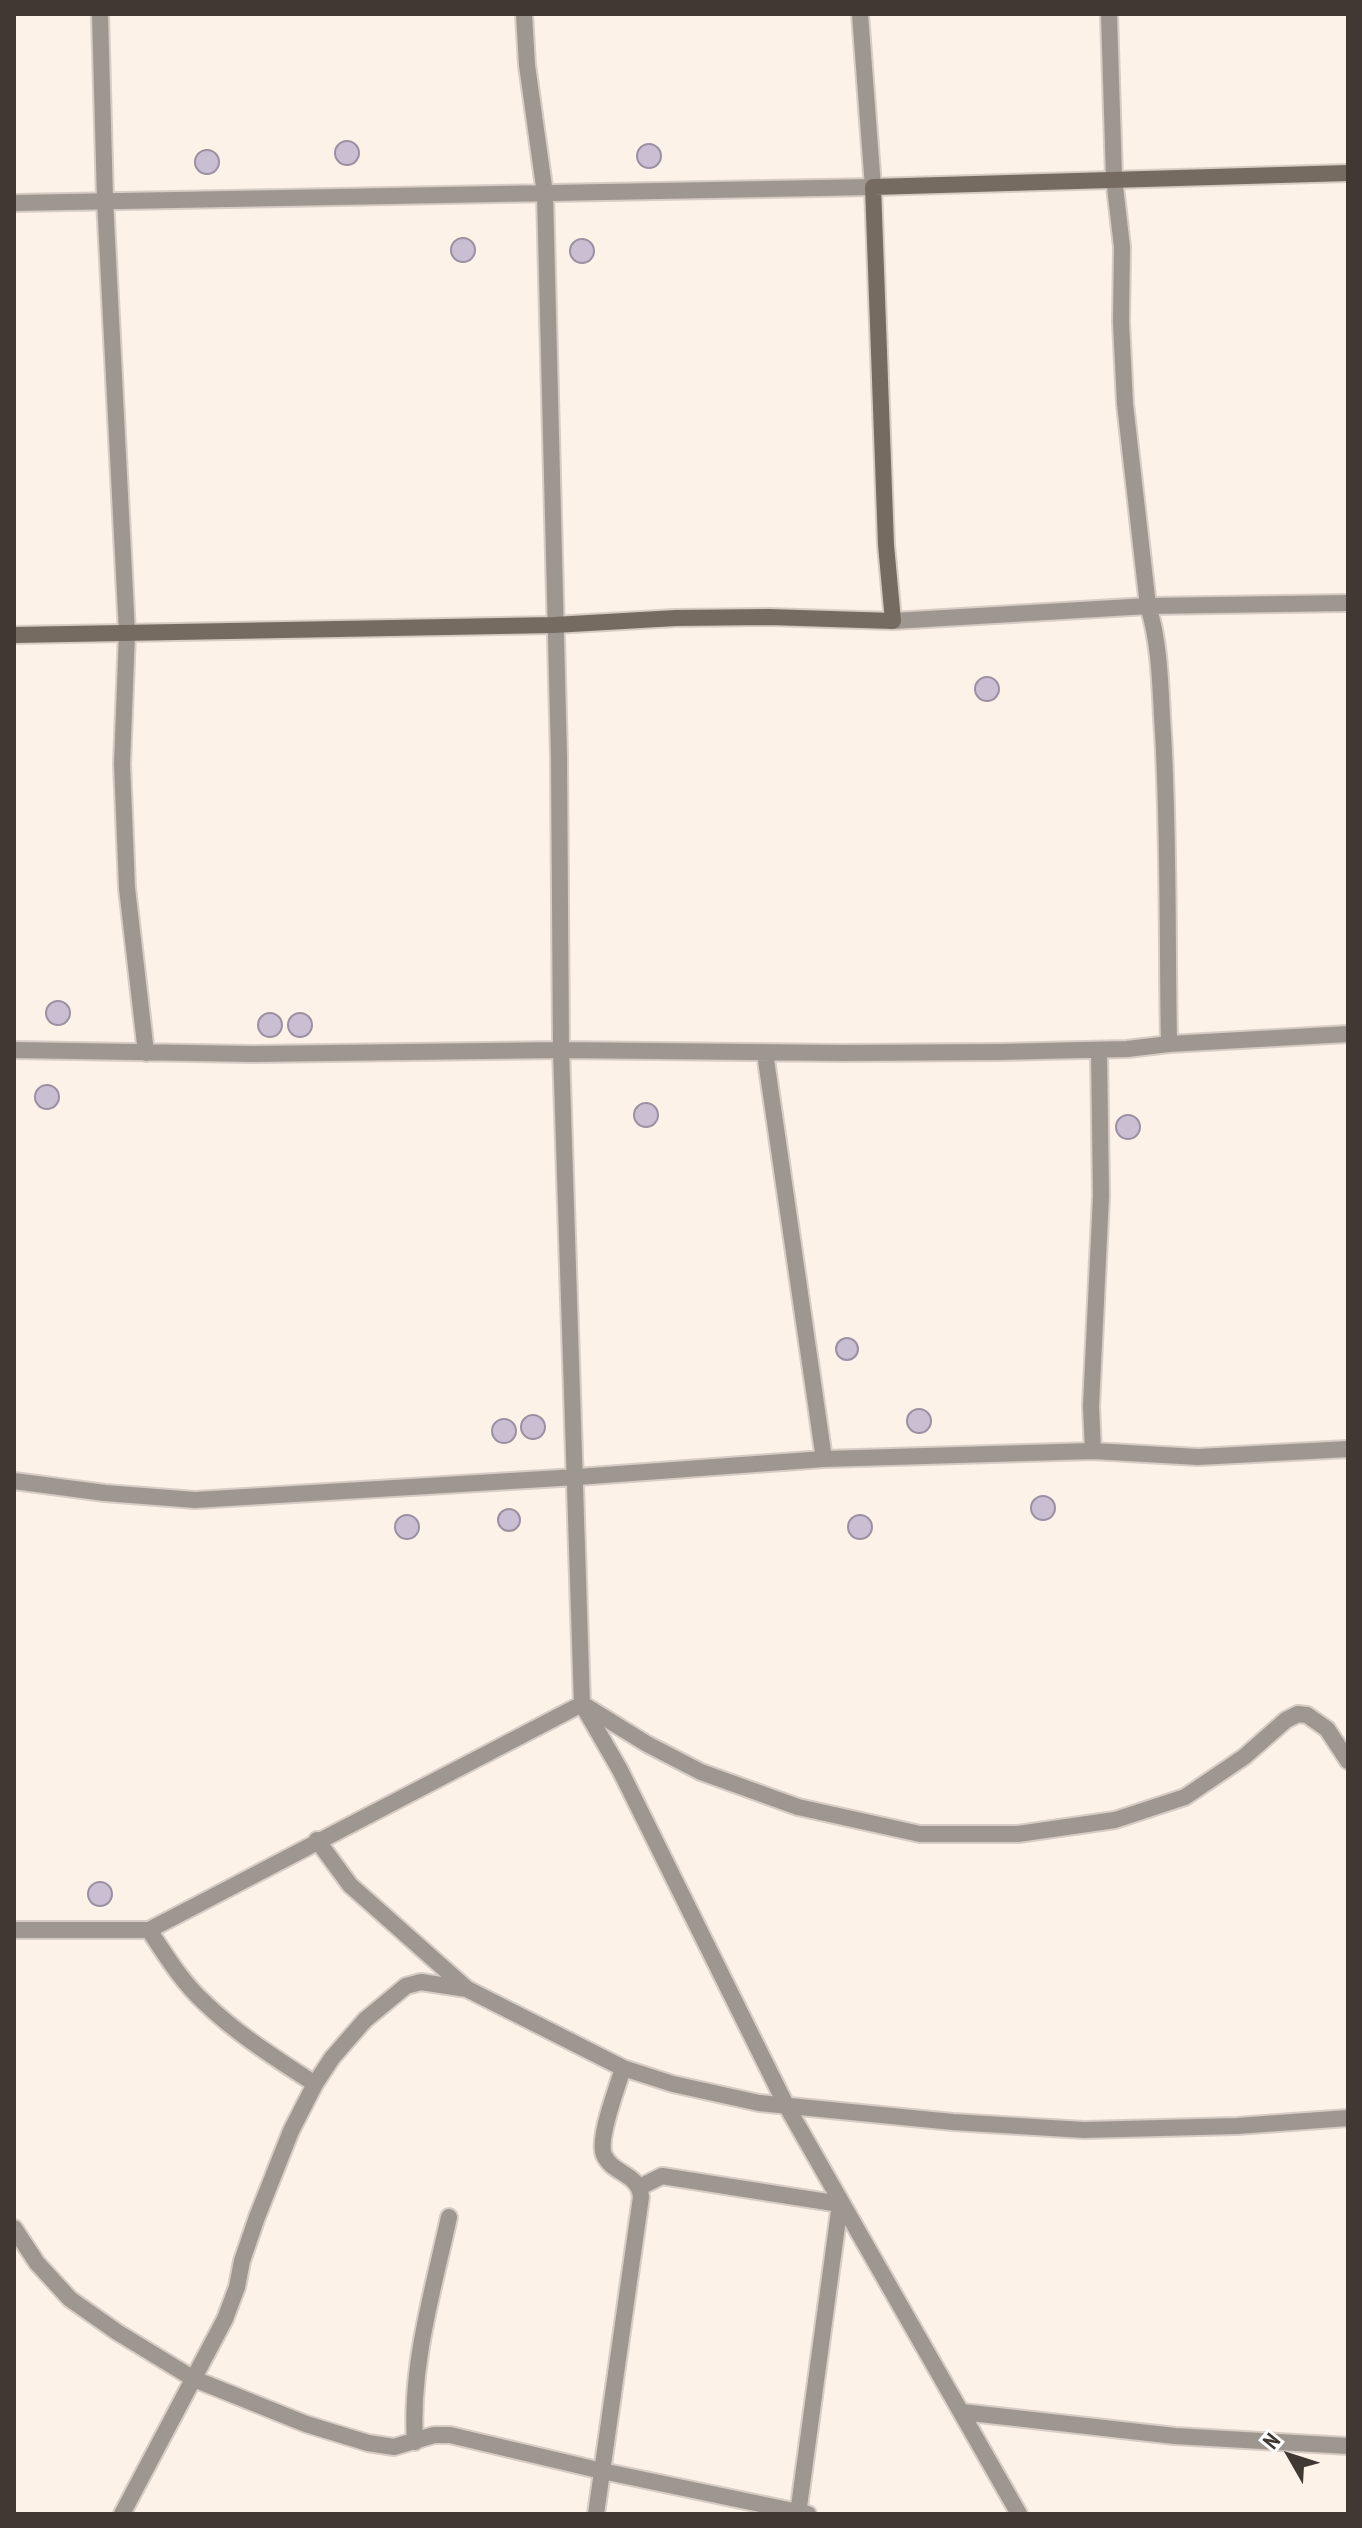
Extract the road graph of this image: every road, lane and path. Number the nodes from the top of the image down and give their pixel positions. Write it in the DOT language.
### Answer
graph roads {
  1 [pos="100,14"];
  2 [pos="524,14"];
  3 [pos="860,14"];
  4 [pos="1109,14"];
  5 [pos="1348,173"];
  6 [pos="1114,178"];
  7 [pos="873,187"];
  8 [pos="545,194"];
  9 [pos="105,200"];
  10 [pos="14,203"];
  11 [pos="1348,603"];
  12 [pos="1148,606"];
  13 [pos="893,621"];
  14 [pos="554,625"];
  15 [pos="127,633"];
  16 [pos="14,635"];
  17 [pos="1348,1034"];
  18 [pos="1169,1044"];
  19 [pos="14,1050"];
  20 [pos="561,1050"];
  21 [pos="1099,1050"];
  22 [pos="146,1053"];
  23 [pos="765,1053"];
  24 [pos="1348,1449"];
  25 [pos="1093,1451"];
  26 [pos="824,1459"];
  27 [pos="577,1477"];
  28 [pos="14,1481"];
  29 [pos="582,1704"];
  30 [pos="1348,1761"];
  31 [pos="317,1840"];
  32 [pos="14,1930"];
  33 [pos="149,1930"];
  34 [pos="467,1989"];
  35 [pos="623,2068"];
  36 [pos="315,2084"];
  37 [pos="786,2105"];
  38 [pos="1348,2118"];
  39 [pos="640,2187"];
  40 [pos="840,2204"];
  41 [pos="449,2217"];
  42 [pos="14,2228"];
  43 [pos="194,2379"];
  44 [pos="962,2412"];
  45 [pos="415,2442"];
  46 [pos="1348,2451"];
  47 [pos="602,2471"];
  48 [pos="122,2514"];
  49 [pos="596,2514"];
  50 [pos="801,2514"];
  51 [pos="1019,2514"];
  1 -- 9 [label="street"];
  2 -- 8 [label="street"];
  3 -- 7 [label="street"];
  4 -- 6 [label="street"];
  5 -- 6 [label="street"];
  6 -- 7 [label="street"];
  6 -- 12 [label="street"];
  7 -- 8 [label="street"];
  7 -- 13 [label="street"];
  8 -- 9 [label="street"];
  8 -- 14 [label="street"];
  9 -- 10 [label="street"];
  9 -- 15 [label="street"];
  11 -- 12 [label="street"];
  12 -- 13 [label="street"];
  12 -- 18 [label="street"];
  13 -- 14 [label="street"];
  14 -- 15 [label="street"];
  14 -- 20 [label="street"];
  15 -- 16 [label="street"];
  15 -- 22 [label="street"];
  17 -- 18 [label="street"];
  18 -- 21 [label="street"];
  19 -- 22 [label="street"];
  20 -- 22 [label="street"];
  20 -- 23 [label="street"];
  20 -- 27 [label="street"];
  21 -- 23 [label="street"];
  21 -- 25 [label="street"];
  23 -- 26 [label="street"];
  24 -- 25 [label="street"];
  25 -- 26 [label="street"];
  26 -- 27 [label="street"];
  27 -- 28 [label="street"];
  27 -- 29 [label="street"];
  29 -- 30 [label="street"];
  29 -- 31 [label="street"];
  29 -- 37 [label="street"];
  31 -- 33 [label="street"];
  31 -- 34 [label="street"];
  32 -- 33 [label="street"];
  33 -- 36 [label="street"];
  34 -- 35 [label="street"];
  34 -- 36 [label="street"];
  35 -- 37 [label="street"];
  35 -- 39 [label="street"];
  36 -- 43 [label="street"];
  37 -- 38 [label="street"];
  37 -- 40 [label="street"];
  39 -- 40 [label="street"];
  39 -- 47 [label="street"];
  40 -- 44 [label="street"];
  40 -- 50 [label="street"];
  41 -- 45 [label="street"];
  42 -- 43 [label="street"];
  43 -- 45 [label="street"];
  43 -- 48 [label="street"];
  44 -- 46 [label="street"];
  44 -- 51 [label="street"];
  45 -- 47 [label="street"];
  47 -- 49 [label="street"];
  47 -- 50 [label="street"];
}
